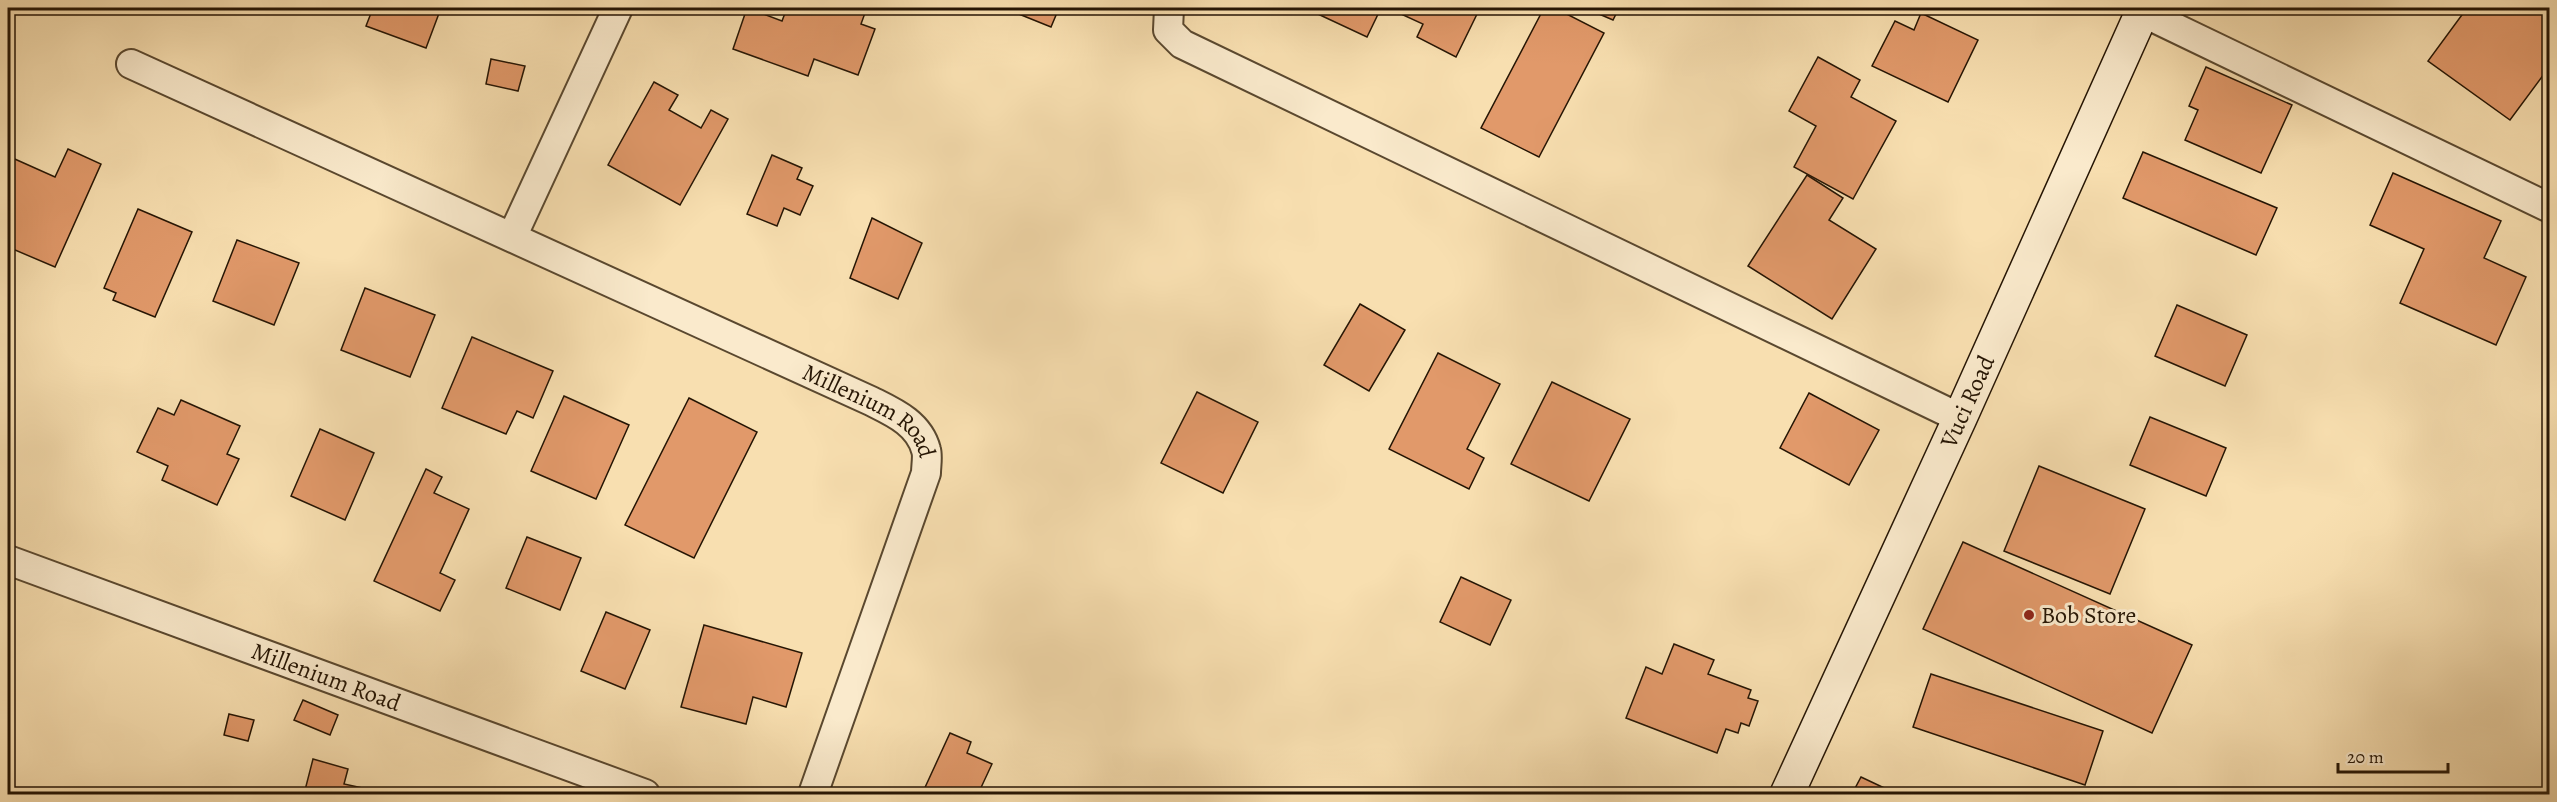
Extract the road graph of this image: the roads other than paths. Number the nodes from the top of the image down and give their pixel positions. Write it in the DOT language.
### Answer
graph roads {
  1 [pos="618,8"];
  2 [pos="1169,8"];
  3 [pos="2143,10"];
  4 [pos="131,64"];
  5 [pos="2550,208"];
  6 [pos="512,237"];
  7 [pos="1960,417"];
  8 [pos="8,560"];
  9 [pos="645,795"];
  10 [pos="813,795"];
  11 [pos="1787,795"];
  1 -- 6 [label="street"];
  2 -- 7 [label="street"];
  3 -- 5 [label="street"];
  3 -- 7 [label="main road, Vuci Road"];
  4 -- 6 [label="street, Millenium Road"];
  6 -- 10 [label="street, Millenium Road"];
  7 -- 11 [label="main road, Vuci Road"];
  8 -- 9 [label="street, Millenium Road"];
}
